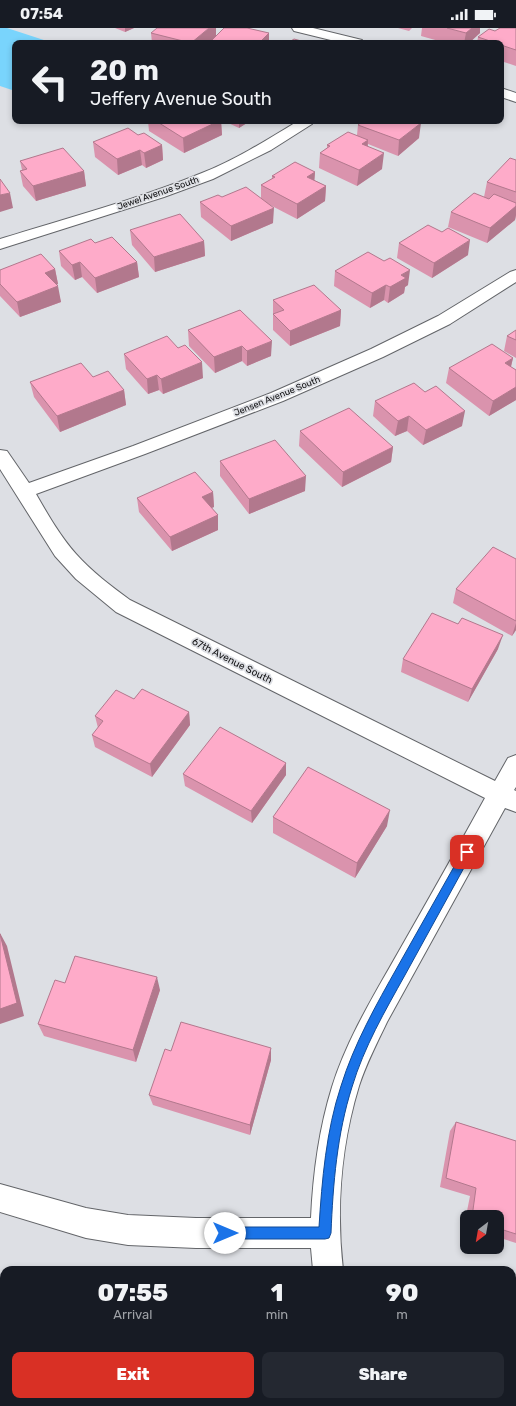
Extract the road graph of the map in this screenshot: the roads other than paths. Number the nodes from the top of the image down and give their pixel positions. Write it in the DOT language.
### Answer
graph roads {
  1 [pos="298,28"];
  2 [pos="346,40"];
  3 [pos="504,93"];
  4 [pos="516,98"];
  5 [pos="302,124"];
  6 [pos="0,244"];
  7 [pos="516,275"];
  8 [pos="0,456"];
  9 [pos="25,491"];
  10 [pos="516,764"];
  11 [pos="508,798"];
  12 [pos="0,1198"];
  13 [pos="325,1233"];
  14 [pos="328,1266"];
  1 -- 2 [label="street"];
  3 -- 4 [label="street"];
  5 -- 6 [label="street, Jewel Avenue South"];
  7 -- 9 [label="street, Jensen Avenue South"];
  8 -- 9 [label="street, 67th Avenue South"];
  9 -- 11 [label="street, 67th Avenue South"];
  10 -- 11 [label="street"];
  11 -- 13 [label="street"];
  12 -- 13 [label="street"];
  13 -- 14 [label="street"];
}
